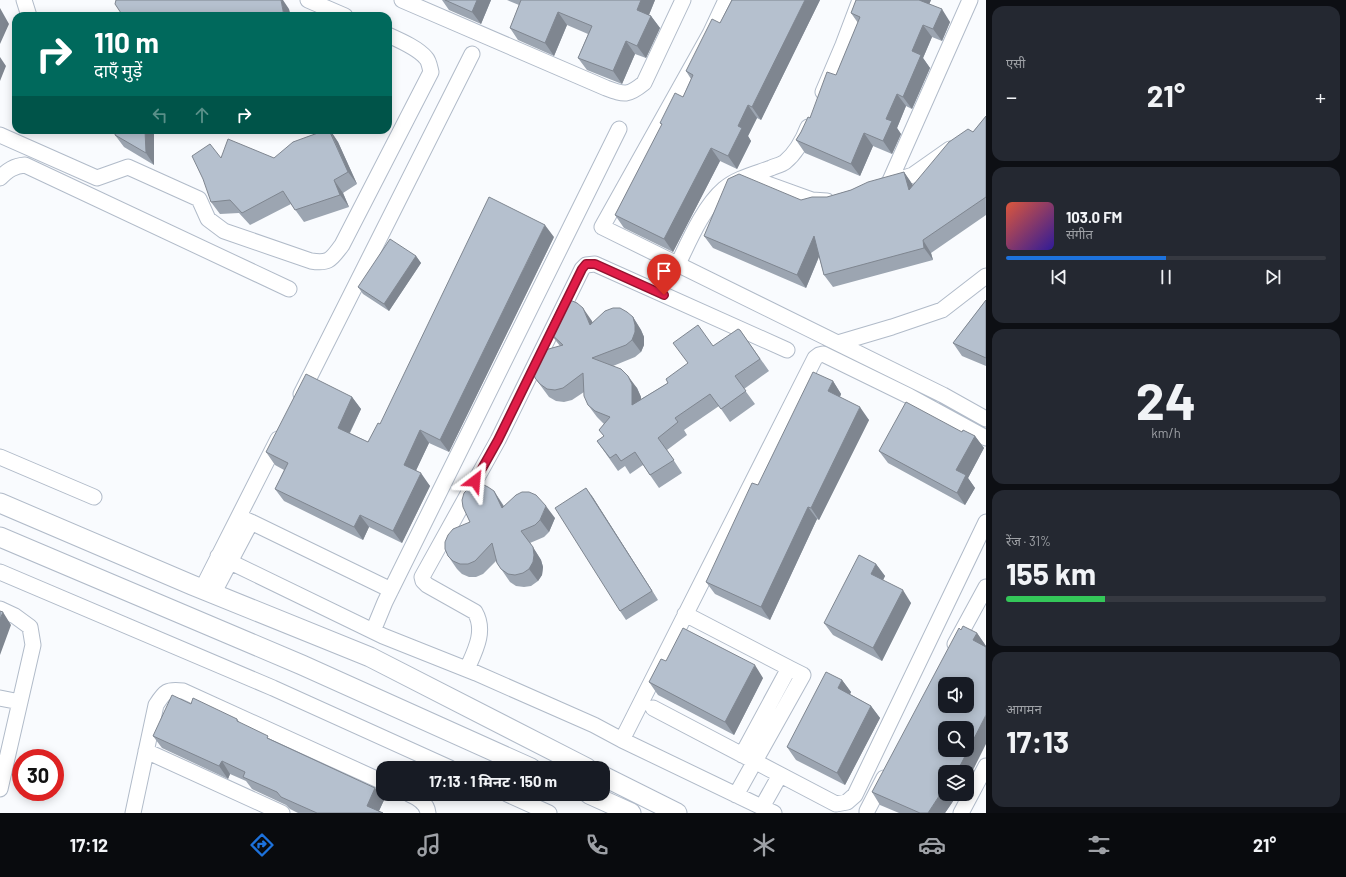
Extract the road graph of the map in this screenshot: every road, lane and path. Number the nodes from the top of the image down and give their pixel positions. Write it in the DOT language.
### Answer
graph roads {
  1 [pos="24,0"];
  2 [pos="308,0"];
  3 [pos="402,0"];
  4 [pos="683,0"];
  5 [pos="726,0"];
  6 [pos="860,0"];
  7 [pos="970,0"];
  8 [pos="28,12"];
  9 [pos="336,12"];
  10 [pos="392,36"];
  11 [pos="472,54"];
  12 [pos="619,129"];
  13 [pos="9,134"];
  14 [pos="962,141"];
  15 [pos="748,176"];
  16 [pos="0,178"];
  17 [pos="889,183"];
  18 [pos="874,186"];
  19 [pos="839,199"];
  20 [pos="678,264"];
  21 [pos="986,276"];
  22 [pos="289,289"];
  23 [pos="838,344"];
  24 [pos="787,350"];
  25 [pos="295,406"];
  26 [pos="986,419"];
  27 [pos="284,427"];
  28 [pos="986,438"];
  29 [pos="0,457"];
  30 [pos="94,497"];
  31 [pos="0,503"];
  32 [pos="244,519"];
  33 [pos="986,522"];
  34 [pos="0,537"];
  35 [pos="224,559"];
  36 [pos="0,572"];
  37 [pos="986,587"];
  38 [pos="391,590"];
  39 [pos="207,592"];
  40 [pos="0,610"];
  41 [pos="685,614"];
  42 [pos="373,631"];
  43 [pos="949,657"];
  44 [pos="467,669"];
  45 [pos="0,698"];
  46 [pos="20,702"];
  47 [pos="653,708"];
  48 [pos="622,740"];
  49 [pos="146,750"];
  50 [pos="748,759"];
  51 [pos="435,761"];
  52 [pos="515,761"];
  53 [pos="573,761"];
  54 [pos="986,766"];
  55 [pos="889,769"];
  56 [pos="780,775"];
  57 [pos="376,779"];
  58 [pos="610,780"];
  59 [pos="0,789"];
  60 [pos="736,795"];
  61 [pos="421,801"];
  62 [pos="522,801"];
  63 [pos="605,801"];
  64 [pos="768,810"];
  65 [pos="133,813"];
  66 [pos="282,813"];
  67 [pos="428,813"];
  68 [pos="549,813"];
  69 [pos="632,813"];
  70 [pos="677,813"];
  71 [pos="867,813"];
  72 [pos="961,813"];
  1 -- 8 [label="street"];
  2 -- 9 [label="street"];
  3 -- 4 [label="street"];
  5 -- 20 [label="street"];
  6 -- 15 [label="street"];
  7 -- 17 [label="street"];
  10 -- 13 [label="street"];
  11 -- 25 [label="street"];
  12 -- 38 [label="street"];
  14 -- 17 [label="street"];
  15 -- 19 [label="street"];
  15 -- 20 [label="street"];
  16 -- 22 [label="street"];
  17 -- 18 [label="street"];
  20 -- 23 [label="street"];
  21 -- 23 [label="street"];
  23 -- 26 [label="street"];
  24 -- 44 [label="street"];
  27 -- 32 [label="street"];
  28 -- 41 [label="street"];
  29 -- 30 [label="street"];
  31 -- 39 [label="street"];
  32 -- 35 [label="street"];
  32 -- 38 [label="street"];
  33 -- 56 [label="street"];
  34 -- 52 [label="street"];
  35 -- 39 [label="street"];
  35 -- 42 [label="street"];
  36 -- 51 [label="street"];
  37 -- 43 [label="street"];
  38 -- 42 [label="street"];
  39 -- 53 [label="street"];
  40 -- 46 [label="street"];
  41 -- 48 [label="street"];
  41 -- 50 [label="street"];
  42 -- 44 [label="street"];
  44 -- 48 [label="street"];
  45 -- 46 [label="street"];
  46 -- 59 [label="street"];
  47 -- 50 [label="street"];
  48 -- 60 [label="street"];
  49 -- 57 [label="street"];
  49 -- 65 [label="street"];
  49 -- 66 [label="street"];
  50 -- 56 [label="street"];
  50 -- 60 [label="street"];
  54 -- 72 [label="street"];
  55 -- 71 [label="street"];
  56 -- 64 [label="street"];
  58 -- 70 [label="street"];
  60 -- 64 [label="street"];
  61 -- 67 [label="street"];
  62 -- 68 [label="street"];
  63 -- 69 [label="street"];
}
